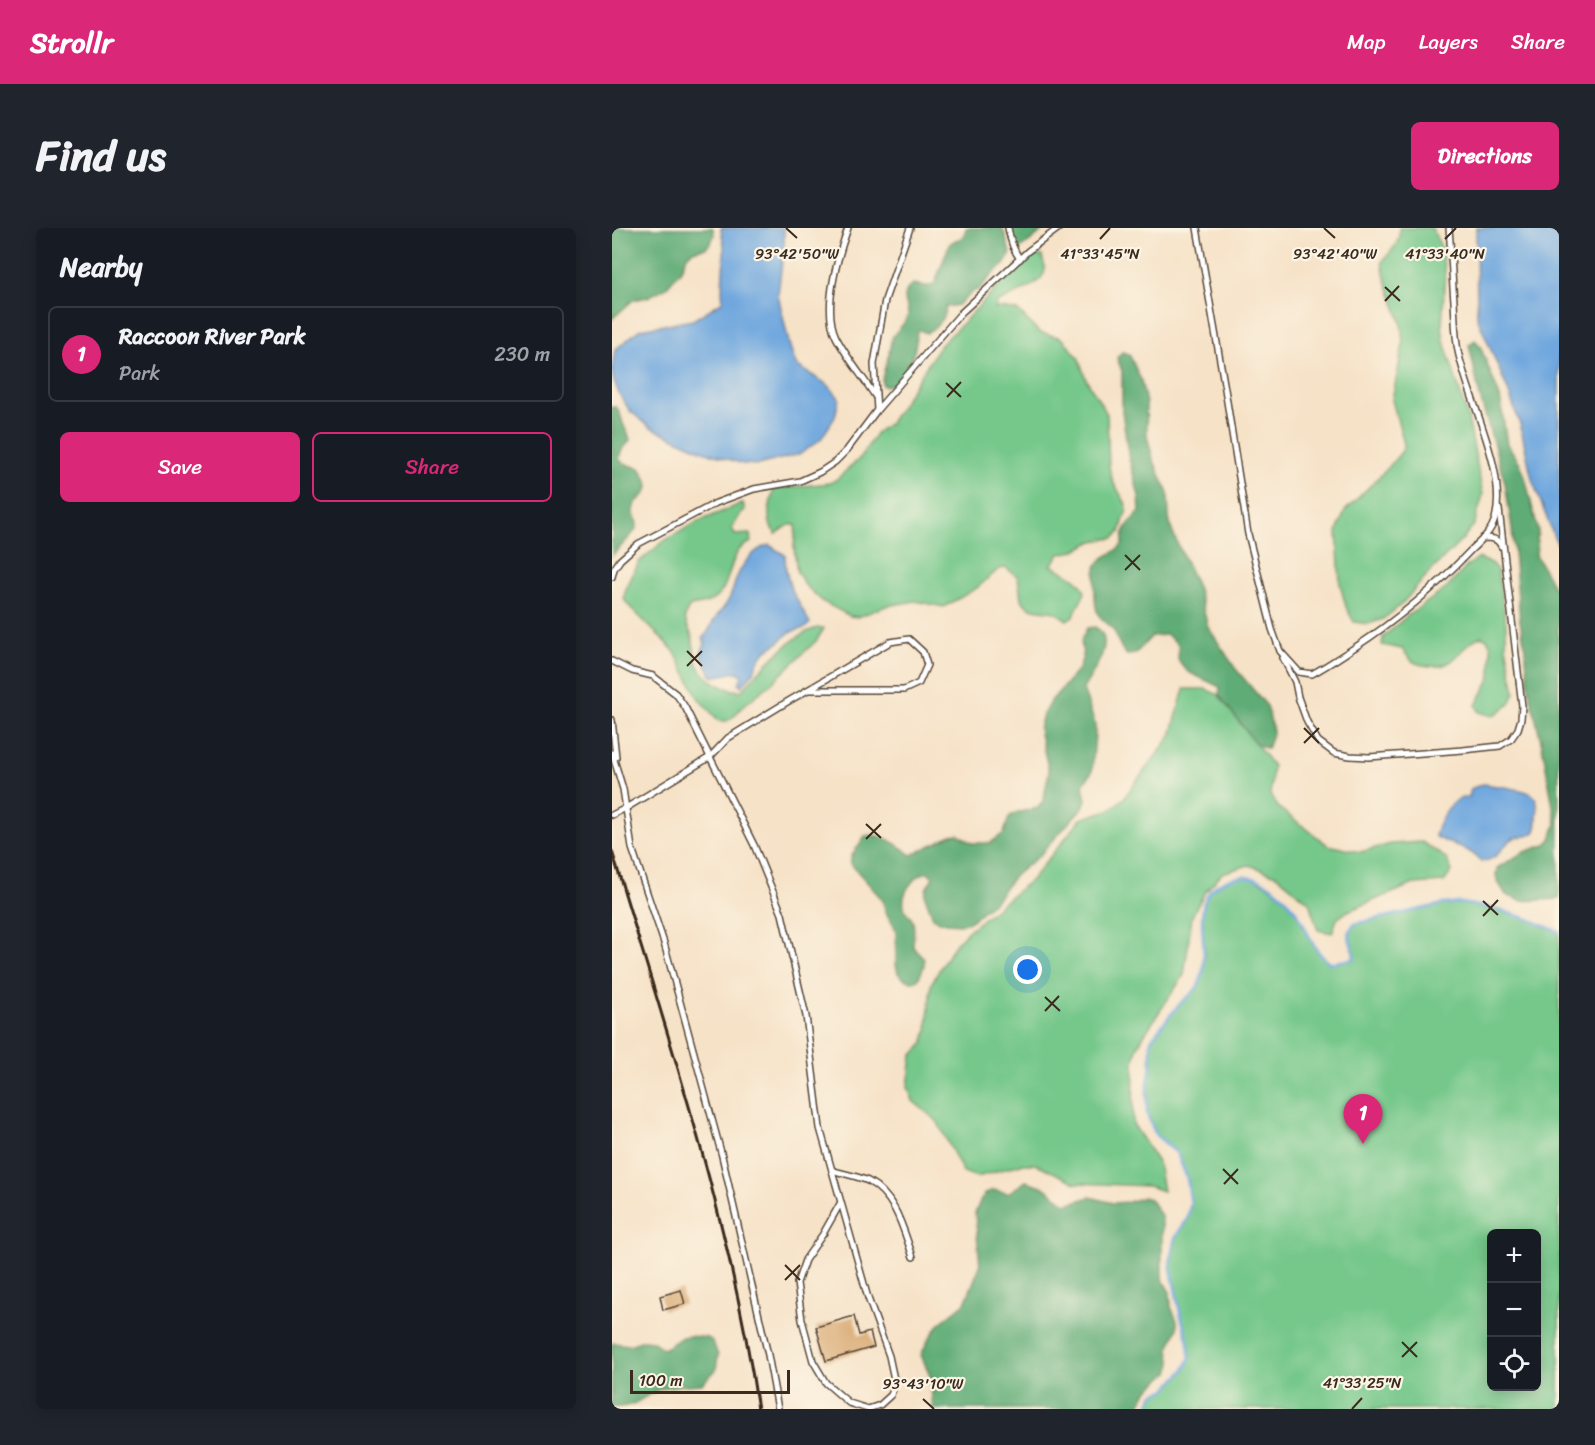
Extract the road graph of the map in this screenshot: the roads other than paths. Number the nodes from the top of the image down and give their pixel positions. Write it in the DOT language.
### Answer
graph roads {
  1 [pos="848,228"];
  2 [pos="910,228"];
  3 [pos="1008,228"];
  4 [pos="1059,228"];
  5 [pos="1197,228"];
  6 [pos="1449,228"];
  7 [pos="1020,259"];
  8 [pos="876,397"];
  9 [pos="877,410"];
  10 [pos="1497,500"];
  11 [pos="1483,538"];
  12 [pos="1504,553"];
  13 [pos="612,577"];
  14 [pos="1280,651"];
  15 [pos="612,661"];
  16 [pos="807,690"];
  17 [pos="612,720"];
  18 [pos="612,753"];
  19 [pos="710,757"];
  20 [pos="618,768"];
  21 [pos="626,808"];
  22 [pos="612,815"];
  23 [pos="832,1170"];
  24 [pos="840,1202"];
  25 [pos="913,1257"];
  26 [pos="778,1409"];
  1 -- 8 [label="lane"];
  2 -- 8 [label="lane"];
  3 -- 7 [label="lane"];
  4 -- 7 [label="lane"];
  5 -- 14 [label="lane"];
  6 -- 10 [label="lane"];
  7 -- 9 [label="lane"];
  8 -- 9 [label="lane"];
  9 -- 13 [label="lane"];
  10 -- 11 [label="lane"];
  10 -- 12 [label="lane"];
  11 -- 12 [label="lane"];
  11 -- 14 [label="lane"];
  12 -- 14 [label="lane"];
  15 -- 19 [label="lane"];
  16 -- 16 [label="lane"];
  16 -- 19 [label="lane"];
  17 -- 20 [label="lane"];
  18 -- 20 [label="lane"];
  19 -- 21 [label="lane"];
  19 -- 23 [label="lane"];
  20 -- 21 [label="lane"];
  21 -- 22 [label="lane"];
  21 -- 26 [label="lane"];
  23 -- 24 [label="lane"];
  23 -- 25 [label="lane"];
  24 -- 24 [label="lane"];
}
